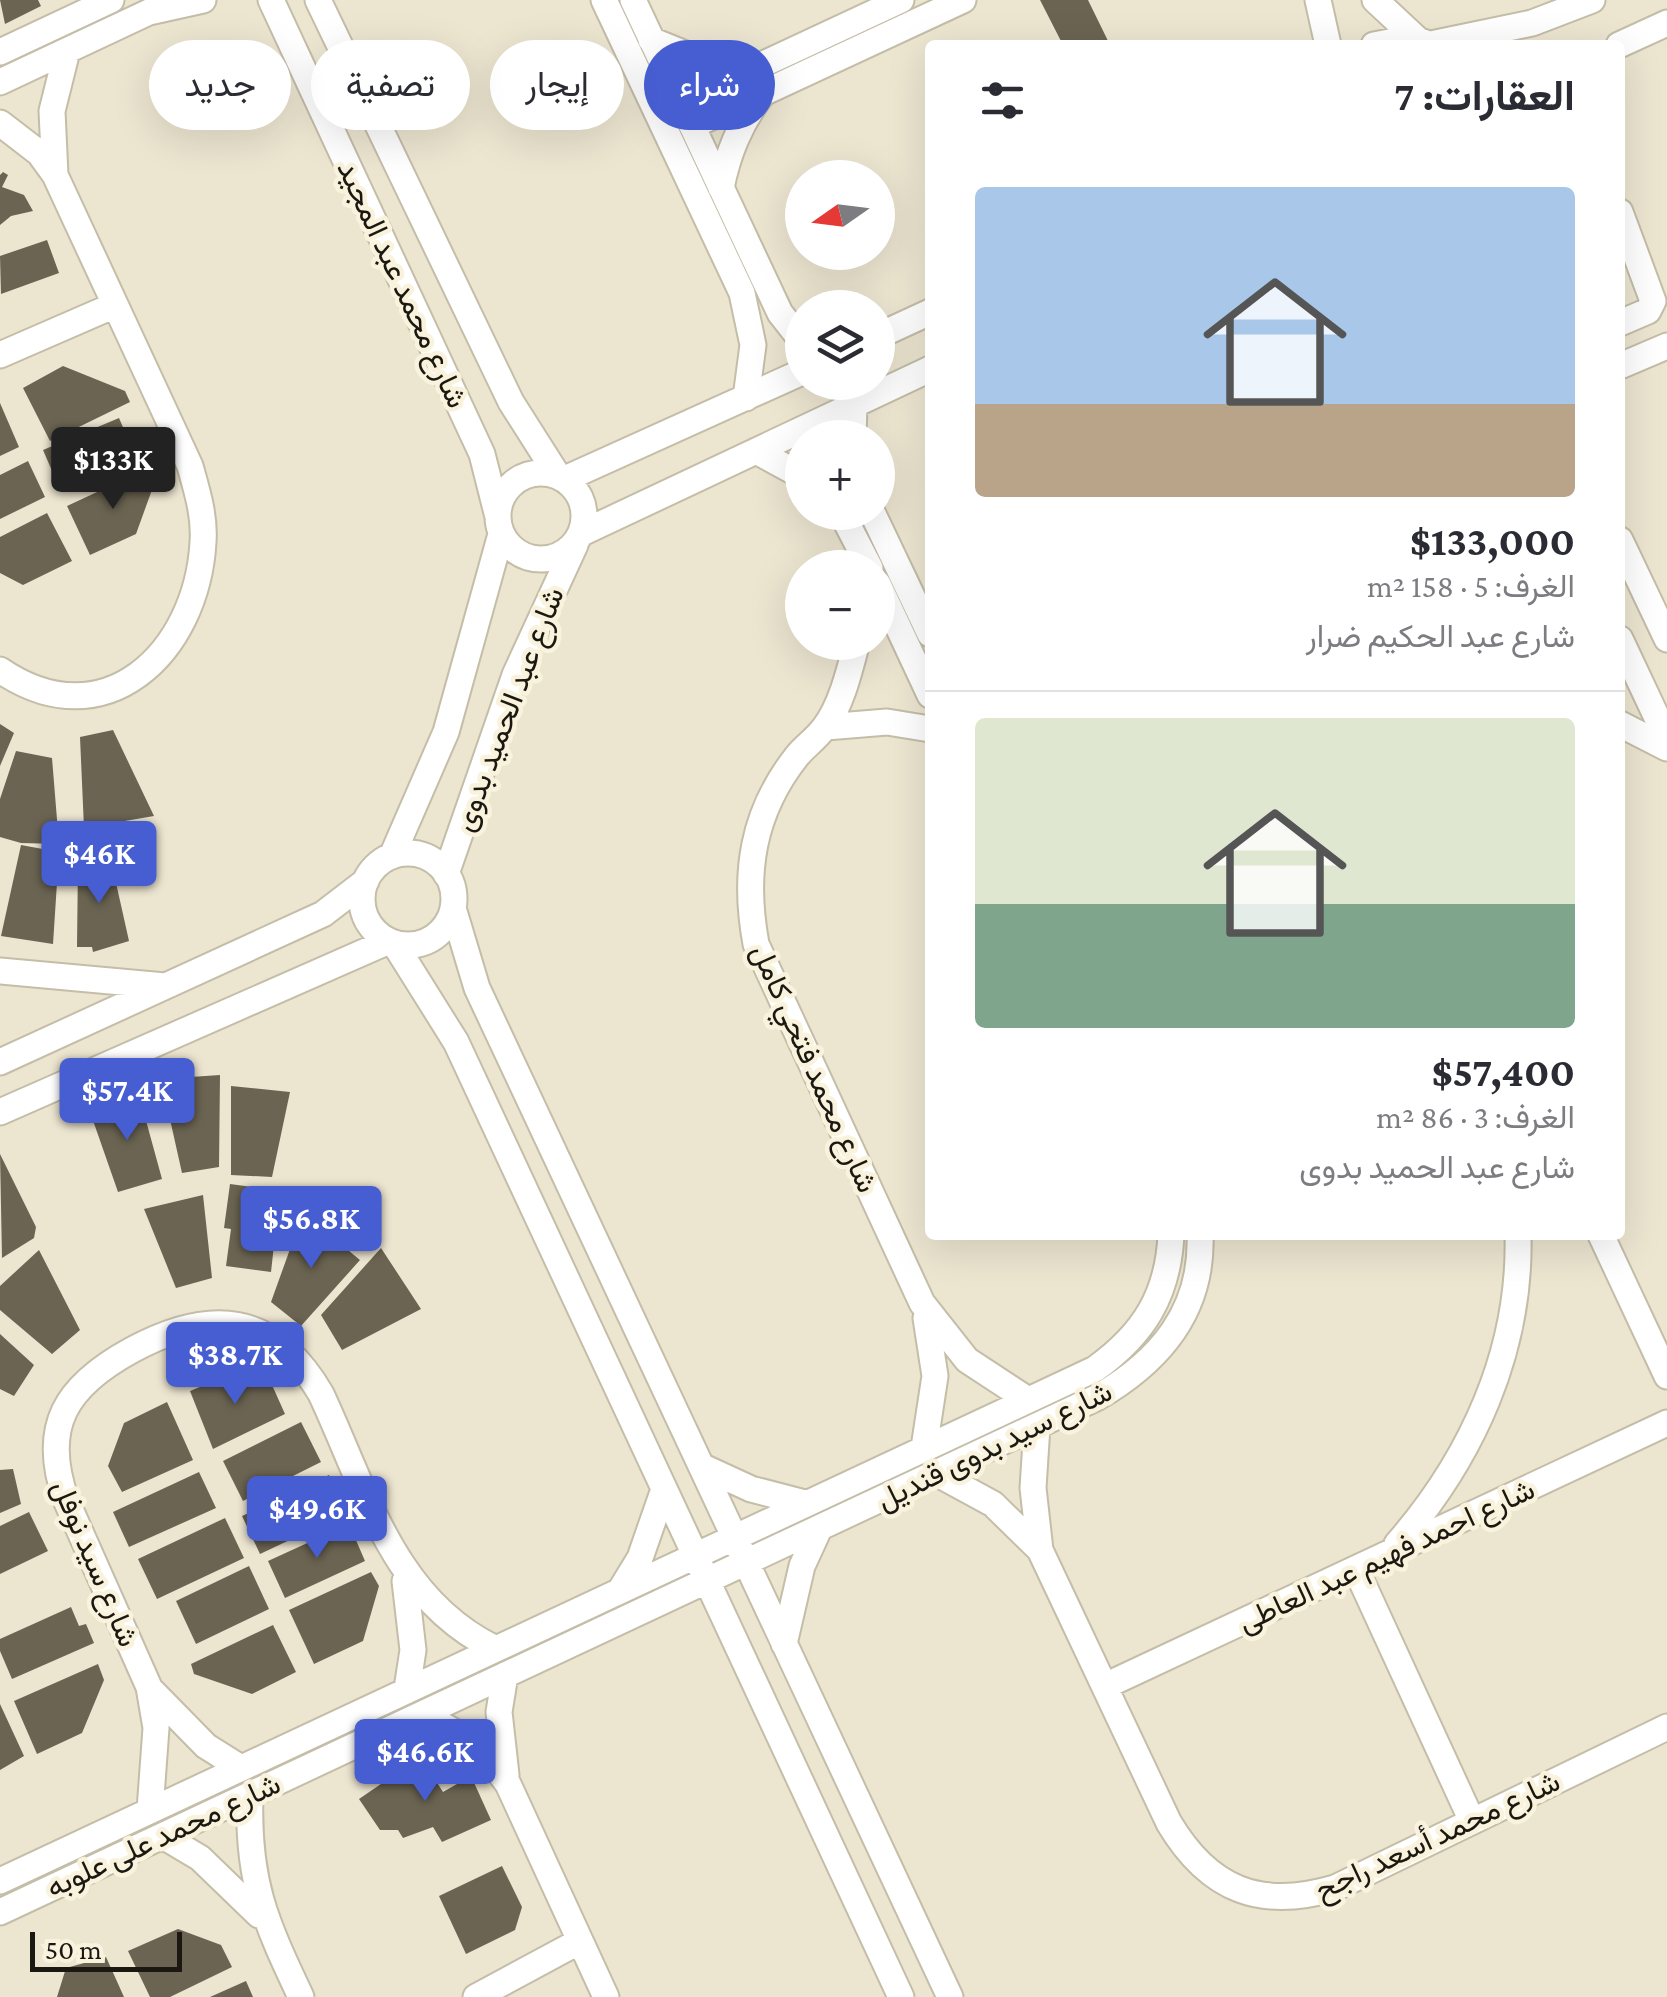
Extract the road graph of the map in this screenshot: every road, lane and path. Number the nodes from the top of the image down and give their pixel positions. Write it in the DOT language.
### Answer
graph roads {
  1 [pos="110,0"];
  2 [pos="193,0"];
  3 [pos="271,0"];
  4 [pos="318,0"];
  5 [pos="604,0"];
  6 [pos="633,0"];
  7 [pos="901,0"];
  8 [pos="963,0"];
  9 [pos="1318,0"];
  10 [pos="1375,0"];
  11 [pos="1592,0"];
  12 [pos="1667,22"];
  13 [pos="651,40"];
  14 [pos="1327,40"];
  15 [pos="1423,40"];
  16 [pos="1443,40"];
  17 [pos="1625,42"];
  18 [pos="67,51"];
  19 [pos="0,52"];
  20 [pos="775,59"];
  21 [pos="0,82"];
  22 [pos="775,88"];
  23 [pos="0,123"];
  24 [pos="693,130"];
  25 [pos="739,130"];
  26 [pos="55,174"];
  27 [pos="721,188"];
  28 [pos="1625,226"];
  29 [pos="116,305"];
  30 [pos="925,314"];
  31 [pos="785,320"];
  32 [pos="1625,321"];
  33 [pos="895,328"];
  34 [pos="1667,346"];
  35 [pos="0,355"];
  36 [pos="1625,364"];
  37 [pos="925,371"];
  38 [pos="785,380"];
  39 [pos="746,398"];
  40 [pos="854,405"];
  41 [pos="854,420"];
  42 [pos="756,451"];
  43 [pos="785,467"];
  44 [pos="561,478"];
  45 [pos="500,525"];
  46 [pos="881,530"];
  47 [pos="578,539"];
  48 [pos="1625,551"];
  49 [pos="925,617"];
  50 [pos="895,620"];
  51 [pos="1667,639"];
  52 [pos="850,660"];
  53 [pos="0,670"];
  54 [pos="1627,671"];
  55 [pos="925,684"];
  56 [pos="826,727"];
  57 [pos="1625,727"];
  58 [pos="925,728"];
  59 [pos="1667,739"];
  60 [pos="1667,748"];
  61 [pos="392,856"];
  62 [pos="446,874"];
  63 [pos="366,881"];
  64 [pos="452,908"];
  65 [pos="391,942"];
  66 [pos="0,971"];
  67 [pos="170,986"];
  68 [pos="0,1062"];
  69 [pos="0,1112"];
  70 [pos="1171,1240"];
  71 [pos="1200,1240"];
  72 [pos="1518,1240"];
  73 [pos="1603,1240"];
  74 [pos="922,1303"];
  75 [pos="1667,1376"];
  76 [pos="1028,1400"];
  77 [pos="1667,1423"];
  78 [pos="1037,1426"];
  79 [pos="924,1448"];
  80 [pos="701,1466"];
  81 [pos="936,1473"];
  82 [pos="664,1489"];
  83 [pos="805,1503"];
  84 [pos="819,1528"];
  85 [pos="734,1536"];
  86 [pos="1040,1550"];
  87 [pos="1390,1553"];
  88 [pos="694,1554"];
  89 [pos="746,1562"];
  90 [pos="1356,1568"];
  91 [pos="403,1571"];
  92 [pos="707,1581"];
  93 [pos="621,1589"];
  94 [pos="784,1644"];
  95 [pos="494,1648"];
  96 [pos="505,1676"];
  97 [pos="1105,1686"];
  98 [pos="149,1687"];
  99 [pos="406,1690"];
  100 [pos="420,1715"];
  101 [pos="1667,1727"];
  102 [pos="241,1768"];
  103 [pos="508,1784"];
  104 [pos="250,1795"];
  105 [pos="150,1810"];
  106 [pos="1472,1822"];
  107 [pos="163,1836"];
  108 [pos="0,1882"];
  109 [pos="0,1912"];
  110 [pos="266,1922"];
  111 [pos="580,1941"];
  112 [pos="301,1997"];
  113 [pos="476,1997"];
  114 [pos="606,1997"];
  115 [pos="901,1997"];
  116 [pos="950,1997"];
  1 -- 19 [label="street"];
  2 -- 18 [label="street"];
  3 -- 45 [label="street, شارع محمد عبد المجيد"];
  4 -- 44 [label="street, شارع محمد عبد المجيد"];
  5 -- 39 [label="street"];
  6 -- 13 [label="street"];
  7 -- 20 [label="street"];
  8 -- 22 [label="street"];
  9 -- 14 [label="street"];
  10 -- 15 [label="street"];
  11 -- 16 [label="street"];
  12 -- 17 [label="street"];
  18 -- 21 [label="street"];
  18 -- 26 [label="street"];
  23 -- 26 [label="street"];
  24 -- 27 [label="street"];
  25 -- 27 [label="street"];
  26 -- 29 [label="street"];
  27 -- 31 [label="street"];
  28 -- 32 [label="street"];
  29 -- 35 [label="street"];
  29 -- 53 [label="street"];
  30 -- 33 [label="street"];
  34 -- 36 [label="street"];
  37 -- 40 [label="street"];
  38 -- 39 [label="street"];
  39 -- 44 [label="street"];
  40 -- 41 [label="street"];
  40 -- 42 [label="street"];
  42 -- 43 [label="street"];
  42 -- 47 [label="street"];
  44 -- 45 [label="street"];
  44 -- 47 [label="street"];
  45 -- 47 [label="street"];
  45 -- 61 [label="street, شارع عبد الحميد بدوى"];
  46 -- 49 [label="street"];
  47 -- 62 [label="street, شارع عبد الحميد بدوى"];
  48 -- 51 [label="street"];
  50 -- 55 [label="street"];
  52 -- 56 [label="street, شارع محمد فتحي كامل"];
  54 -- 59 [label="street"];
  56 -- 58 [label="street"];
  56 -- 74 [label="street, شارع محمد فتحي كامل"];
  57 -- 60 [label="street"];
  61 -- 62 [label="street"];
  61 -- 63 [label="street"];
  62 -- 64 [label="street"];
  63 -- 65 [label="street"];
  63 -- 67 [label="street"];
  64 -- 65 [label="street"];
  64 -- 80 [label="street"];
  65 -- 69 [label="street"];
  65 -- 82 [label="street"];
  66 -- 67 [label="street"];
  67 -- 68 [label="street"];
  70 -- 76 [label="street, شارع سيد بدوى قنديل"];
  71 -- 78 [label="street, شارع سيد بدوى قنديل"];
  72 -- 87 [label="street"];
  73 -- 75 [label="street"];
  74 -- 76 [label="street, شارع محمد فتحي كامل"];
  74 -- 79 [label="street, شارع محمد فتحي كامل"];
  76 -- 79 [label="street, شارع سيد بدوى قنديل"];
  77 -- 87 [label="street, شارع احمد فهيم عبد العاطى"];
  78 -- 81 [label="street, شارع سيد بدوى قنديل"];
  78 -- 86 [label="street, شارع محمد أسعد راجح"];
  79 -- 83 [label="street, شارع سيد بدوى قنديل"];
  80 -- 83 [label="street"];
  80 -- 85 [label="street"];
  81 -- 84 [label="street, شارع سيد بدوى قنديل"];
  81 -- 86 [label="street, شارع محمد أسعد راجح"];
  82 -- 88 [label="street"];
  82 -- 93 [label="street"];
  83 -- 85 [label="street, شارع سيد بدوى قنديل"];
  84 -- 89 [label="street, شارع سيد بدوى قنديل"];
  84 -- 94 [label="street"];
  85 -- 88 [label="street, شارع سيد بدوى قنديل"];
  85 -- 89 [label="street"];
  86 -- 97 [label="street, شارع محمد أسعد راجح"];
  87 -- 90 [label="street, شارع احمد فهيم عبد العاطى"];
  88 -- 92 [label="street"];
  88 -- 93 [label="street, شارع محمد على علوبه"];
  89 -- 92 [label="street, شارع سيد بدوى قنديل"];
  89 -- 94 [label="street"];
  90 -- 97 [label="street, شارع احمد فهيم عبد العاطى"];
  90 -- 106 [label="street"];
  91 -- 95 [label="street, شارع سيد نوفل"];
  91 -- 98 [label="street, شارع سيد نوفل"];
  91 -- 99 [label="street, شارع سيد نوفل"];
  92 -- 96 [label="street, شارع محمد على علوبه"];
  92 -- 115 [label="street"];
  93 -- 95 [label="street, شارع محمد على علوبه"];
  94 -- 116 [label="street"];
  95 -- 99 [label="street, شارع محمد على علوبه"];
  96 -- 100 [label="street, شارع محمد على علوبه"];
  96 -- 103 [label="street"];
  97 -- 106 [label="street, شارع محمد أسعد راجح"];
  98 -- 102 [label="street, شارع سيد نوفل"];
  98 -- 105 [label="street, شارع سيد نوفل"];
  99 -- 102 [label="street, شارع محمد على علوبه"];
  100 -- 103 [label="street"];
  100 -- 104 [label="street, شارع محمد على علوبه"];
  101 -- 106 [label="street, شارع محمد أسعد راجح"];
  102 -- 105 [label="street, شارع محمد على علوبه"];
  103 -- 111 [label="street"];
  104 -- 107 [label="street, شارع محمد على علوبه"];
  104 -- 110 [label="street"];
  105 -- 108 [label="street, شارع محمد على علوبه"];
  107 -- 109 [label="street, شارع محمد على علوبه"];
  107 -- 110 [label="street"];
  110 -- 112 [label="street"];
  111 -- 113 [label="street"];
  111 -- 114 [label="street"];
}
